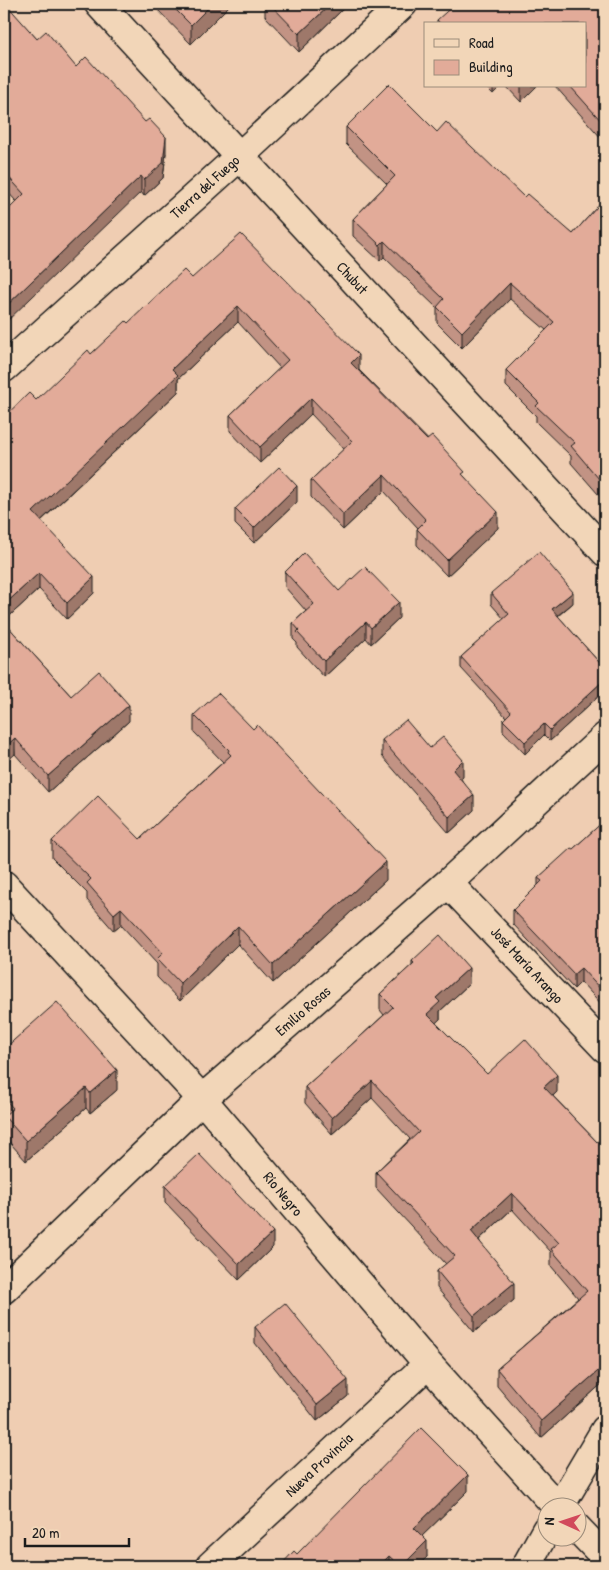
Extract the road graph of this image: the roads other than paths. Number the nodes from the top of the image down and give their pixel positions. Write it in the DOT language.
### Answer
graph roads {
  1 [pos="99,4"];
  2 [pos="403,4"];
  3 [pos="240,156"];
  4 [pos="4,368"];
  5 [pos="605,552"];
  6 [pos="605,738"];
  7 [pos="448,883"];
  8 [pos="4,885"];
  9 [pos="605,1048"];
  10 [pos="202,1099"];
  11 [pos="4,1289"];
  12 [pos="428,1364"];
  13 [pos="605,1430"];
  14 [pos="549,1498"];
  15 [pos="564,1498"];
  16 [pos="586,1537"];
  17 [pos="536,1548"];
  18 [pos="605,1557"];
  19 [pos="210,1566"];
  20 [pos="526,1566"];
  1 -- 3 [label="street, Chubut"];
  2 -- 3 [label="street, Tierra del Fuego"];
  3 -- 4 [label="street, Tierra del Fuego"];
  3 -- 5 [label="street, Chubut"];
  6 -- 7 [label="street, Emilio Rosas"];
  7 -- 9 [label="street, José María Arango"];
  7 -- 10 [label="street, Emilio Rosas"];
  8 -- 10 [label="street, Río Negro"];
  10 -- 11 [label="street, Emilio Rosas"];
  10 -- 12 [label="street, Río Negro"];
  12 -- 14 [label="street, Río Negro"];
  12 -- 19 [label="street, Nueva Provincia"];
  13 -- 15 [label="street"];
  16 -- 18 [label="street"];
  17 -- 20 [label="street"];
}
